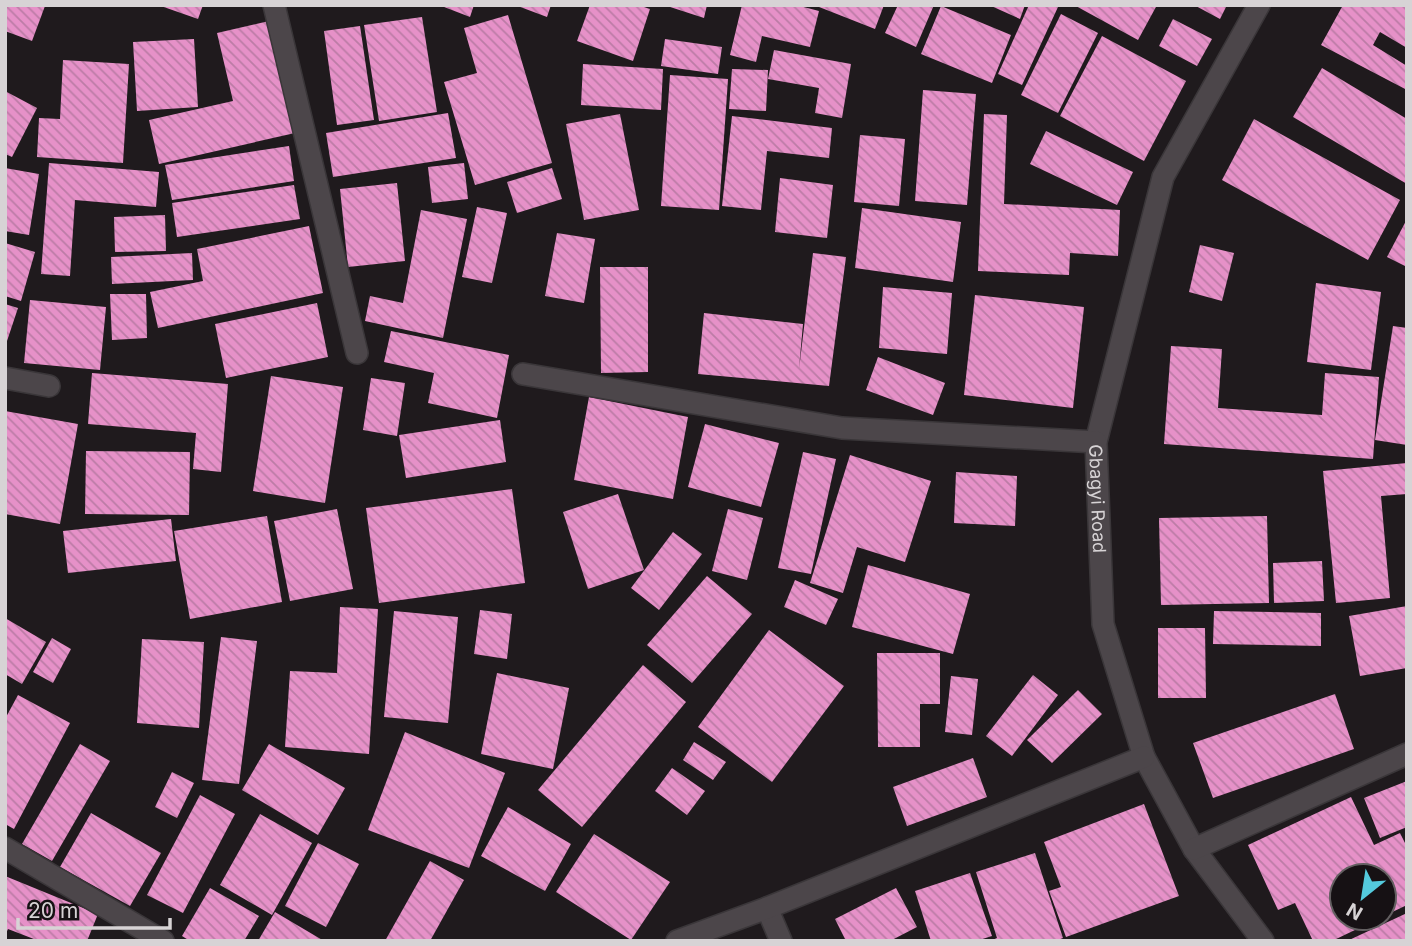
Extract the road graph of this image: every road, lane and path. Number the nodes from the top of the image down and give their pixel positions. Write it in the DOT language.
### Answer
graph roads {
  1 [pos="274,5"];
  2 [pos="1259,5"];
  3 [pos="357,353"];
  4 [pos="523,374"];
  5 [pos="5,378"];
  6 [pos="49,386"];
  7 [pos="1096,442"];
  8 [pos="1407,754"];
  9 [pos="1143,757"];
  10 [pos="5,848"];
  11 [pos="1194,849"];
  12 [pos="766,908"];
  13 [pos="163,941"];
  14 [pos="677,941"];
  15 [pos="781,941"];
  16 [pos="1263,941"];
  1 -- 3 [label="street"];
  2 -- 7 [label="street, Gbagyi Road"];
  4 -- 7 [label="street"];
  5 -- 6 [label="street"];
  7 -- 9 [label="street, Gbagyi Road"];
  8 -- 11 [label="street"];
  9 -- 11 [label="street, Gbagyi Road"];
  9 -- 12 [label="street"];
  10 -- 13 [label="street"];
  11 -- 16 [label="street, Gbagyi Road"];
  12 -- 14 [label="street"];
  12 -- 15 [label="street"];
}
